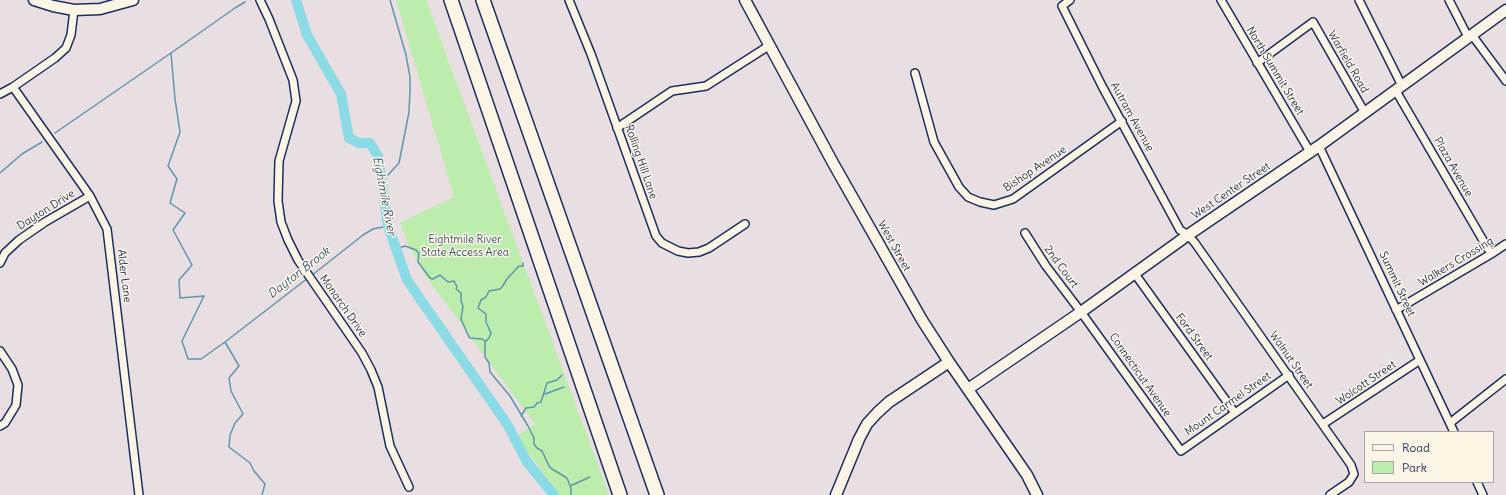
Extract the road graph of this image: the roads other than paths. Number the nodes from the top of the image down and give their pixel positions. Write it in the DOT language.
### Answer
graph roads {
  1 [pos="34,0"];
  2 [pos="133,0"];
  3 [pos="260,0"];
  4 [pos="451,0"];
  5 [pos="483,0"];
  6 [pos="568,0"];
  7 [pos="745,0"];
  8 [pos="1070,0"];
  9 [pos="1221,0"];
  10 [pos="1359,0"];
  11 [pos="1449,0"];
  12 [pos="74,10"];
  13 [pos="1506,10"];
  14 [pos="1470,36"];
  15 [pos="770,45"];
  16 [pos="1257,63"];
  17 [pos="915,73"];
  18 [pos="1506,80"];
  19 [pos="13,87"];
  20 [pos="1399,88"];
  21 [pos="0,94"];
  22 [pos="1365,113"];
  23 [pos="1122,121"];
  24 [pos="617,128"];
  25 [pos="1319,146"];
  26 [pos="1310,152"];
  27 [pos="90,196"];
  28 [pos="745,224"];
  29 [pos="1025,234"];
  30 [pos="1188,235"];
  31 [pos="1506,244"];
  32 [pos="1491,254"];
  33 [pos="0,263"];
  34 [pos="1135,274"];
  35 [pos="1396,310"];
  36 [pos="1081,312"];
  37 [pos="0,351"];
  38 [pos="1420,360"];
  39 [pos="949,362"];
  40 [pos="1289,375"];
  41 [pos="1506,379"];
  42 [pos="968,389"];
  43 [pos="1235,414"];
  44 [pos="1450,423"];
  45 [pos="1323,424"];
  46 [pos="0,426"];
  47 [pos="1454,431"];
  48 [pos="1181,451"];
  49 [pos="1477,483"];
  50 [pos="409,486"];
  51 [pos="139,495"];
  52 [pos="620,495"];
  53 [pos="657,495"];
  54 [pos="836,495"];
  55 [pos="1037,495"];
  56 [pos="1330,495"];
  57 [pos="1483,495"];
  1 -- 12 [label="street"];
  2 -- 12 [label="street"];
  3 -- 50 [label="street, Monarch Drive"];
  4 -- 52 [label="highway"];
  5 -- 53 [label="highway"];
  6 -- 24 [label="street, Rolling Hill Lane"];
  7 -- 15 [label="street, West Street"];
  8 -- 23 [label="street, Autram Avenue"];
  9 -- 16 [label="street, North Summit Street"];
  10 -- 20 [label="street, Plaza Avenue"];
  11 -- 14 [label="street"];
  12 -- 19 [label="street"];
  13 -- 14 [label="street, West Center Street"];
  14 -- 18 [label="street"];
  14 -- 20 [label="street, West Center Street"];
  15 -- 24 [label="street"];
  15 -- 39 [label="street, West Street"];
  16 -- 22 [label="street, Warfield Road"];
  16 -- 26 [label="street, North Summit Street"];
  17 -- 23 [label="street, Bishop Avenue"];
  19 -- 21 [label="street"];
  19 -- 27 [label="street, Alder Lane"];
  20 -- 22 [label="street, West Center Street"];
  20 -- 32 [label="street, Plaza Avenue"];
  22 -- 25 [label="street, West Center Street"];
  23 -- 30 [label="street, Autram Avenue"];
  24 -- 28 [label="street, Rolling Hill Lane"];
  25 -- 26 [label="street, West Center Street"];
  25 -- 35 [label="street, Summit Street"];
  26 -- 30 [label="street, West Center Street"];
  27 -- 33 [label="street, Dayton Drive"];
  27 -- 51 [label="street, Alder Lane"];
  29 -- 36 [label="street, 2nd Court"];
  30 -- 34 [label="street, West Center Street"];
  30 -- 40 [label="street, Walnut Street"];
  31 -- 32 [label="street, Walkers Crossing"];
  32 -- 35 [label="street, Walkers Crossing"];
  34 -- 36 [label="street, West Center Street"];
  34 -- 43 [label="street, Ford Street"];
  35 -- 38 [label="street, Summit Street"];
  36 -- 42 [label="street, West Center Street"];
  36 -- 48 [label="street, Connecticut Avenue"];
  37 -- 46 [label="street"];
  38 -- 44 [label="street, Summit Street"];
  38 -- 45 [label="street, Wolcott Street"];
  39 -- 42 [label="street, West Street"];
  39 -- 54 [label="street"];
  40 -- 43 [label="street, Mount Carmel Street"];
  40 -- 45 [label="street, Walnut Street"];
  41 -- 44 [label="street"];
  42 -- 55 [label="street, West Street"];
  43 -- 48 [label="street, Mount Carmel Street"];
  44 -- 47 [label="street, Summit Street"];
  45 -- 56 [label="street, Walnut Street"];
  49 -- 57 [label="street"];
}
